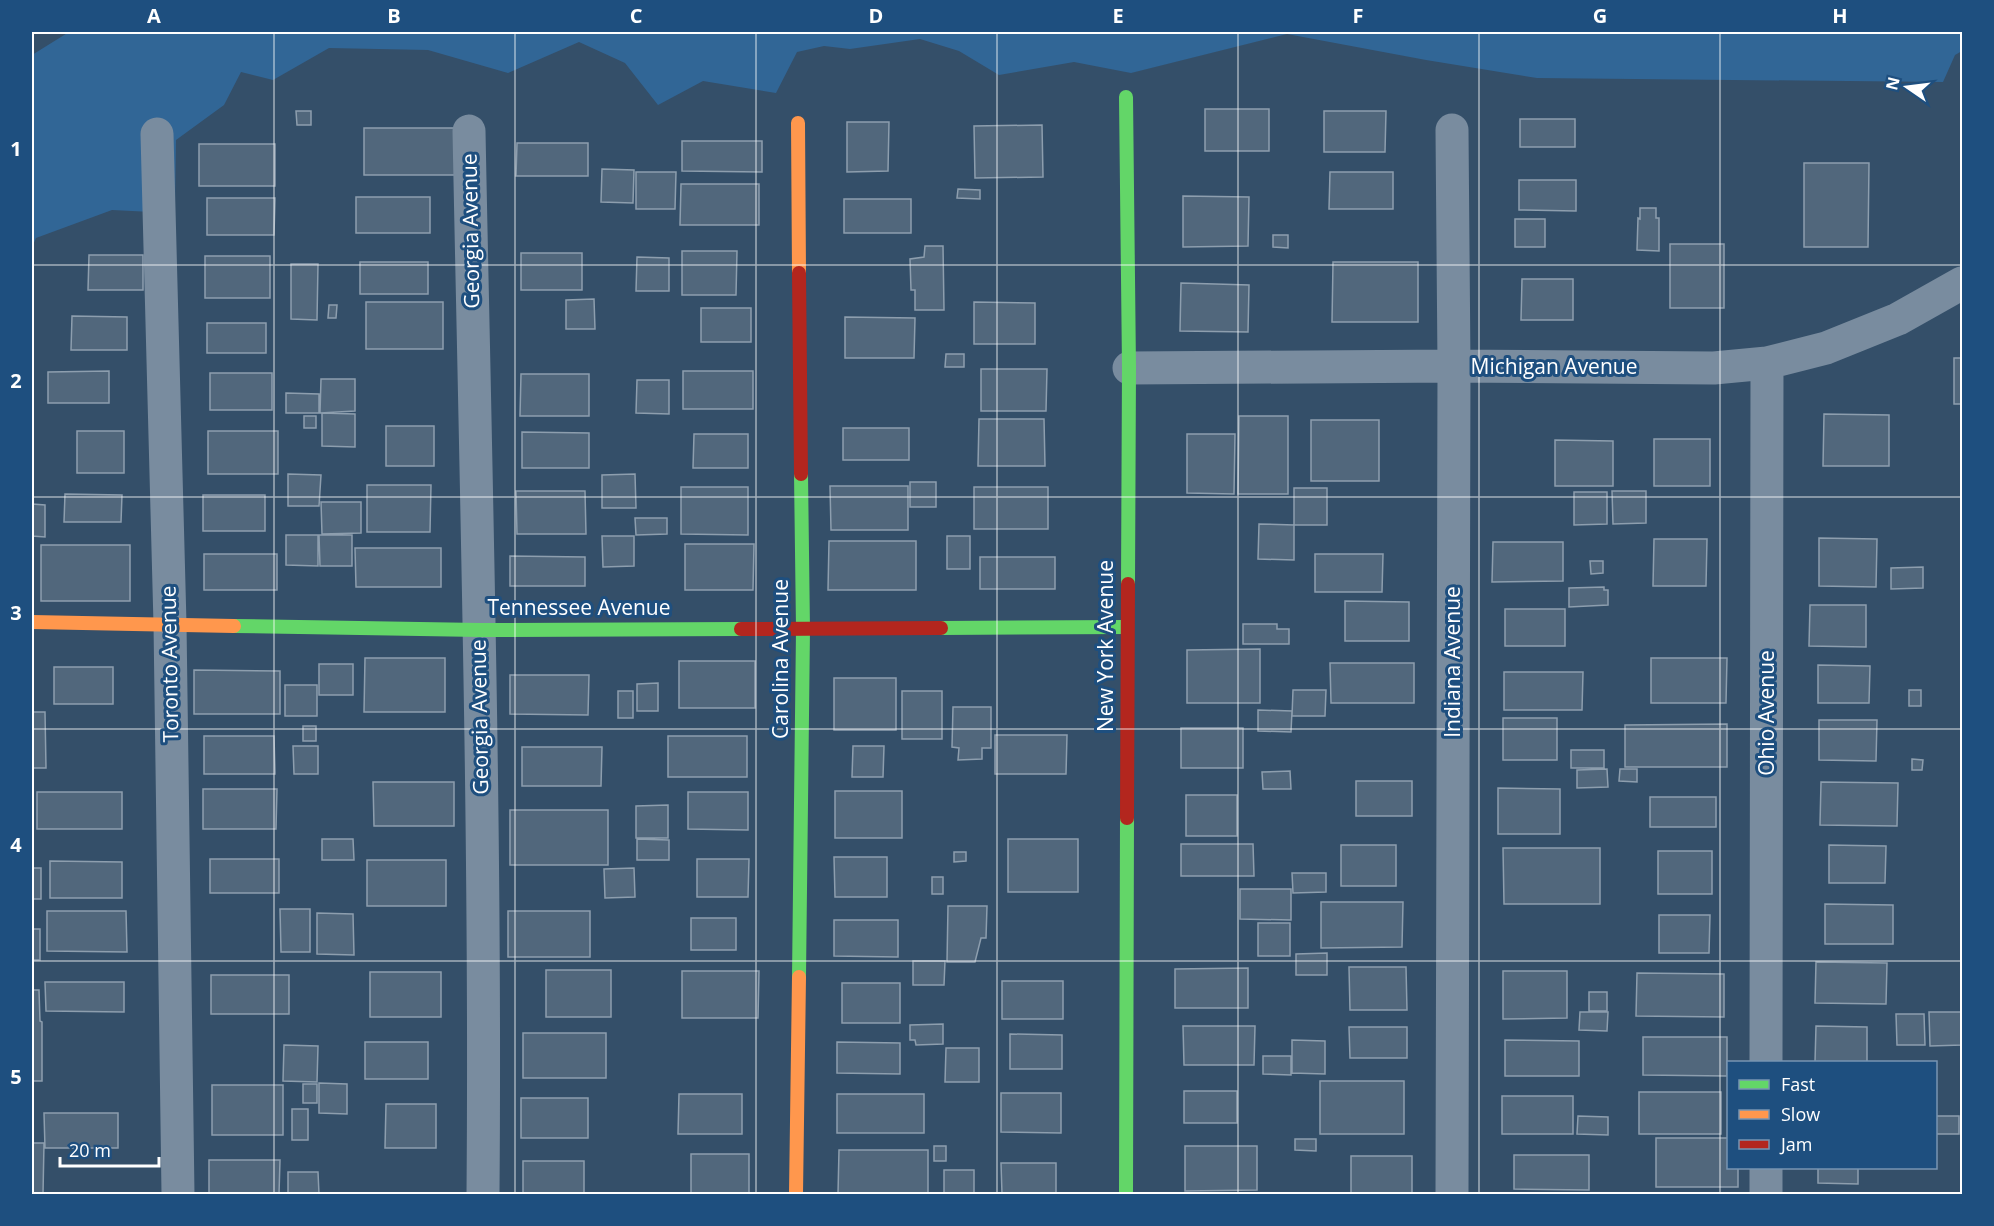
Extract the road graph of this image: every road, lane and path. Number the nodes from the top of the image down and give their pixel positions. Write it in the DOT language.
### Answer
graph roads {
  1 [pos="1126,97"];
  2 [pos="798,123"];
  3 [pos="1452,130"];
  4 [pos="469,131"];
  5 [pos="157,134"];
  6 [pos="1962,283"];
  7 [pos="1767,363"];
  8 [pos="1454,366"];
  9 [pos="1129,368"];
  10 [pos="32,622"];
  11 [pos="170,624"];
  12 [pos="1127,627"];
  13 [pos="803,629"];
  14 [pos="480,630"];
  15 [pos="1766,1061"];
  16 [pos="1766,1169"];
  17 [pos="178,1194"];
  18 [pos="483,1194"];
  19 [pos="796,1194"];
  20 [pos="1126,1194"];
  21 [pos="1452,1194"];
  22 [pos="1766,1194"];
  1 -- 9 [label="street, New York Avenue"];
  2 -- 13 [label="street, Carolina Avenue"];
  3 -- 8 [label="street, Indiana Avenue"];
  4 -- 14 [label="street, Georgia Avenue"];
  5 -- 11 [label="street, Toronto Avenue"];
  6 -- 7 [label="street, Michigan Avenue"];
  7 -- 8 [label="street, Michigan Avenue"];
  7 -- 15 [label="street, Ohio Avenue"];
  8 -- 9 [label="street, Michigan Avenue"];
  8 -- 21 [label="street, Indiana Avenue"];
  9 -- 12 [label="street, New York Avenue"];
  10 -- 11 [label="street, Tennessee Avenue"];
  11 -- 14 [label="street, Tennessee Avenue"];
  11 -- 17 [label="street, Toronto Avenue"];
  12 -- 13 [label="street, Tennessee Avenue"];
  12 -- 20 [label="street, New York Avenue"];
  13 -- 14 [label="street, Tennessee Avenue"];
  13 -- 19 [label="street, Carolina Avenue"];
  14 -- 18 [label="street, Georgia Avenue"];
  16 -- 22 [label="street"];
}
